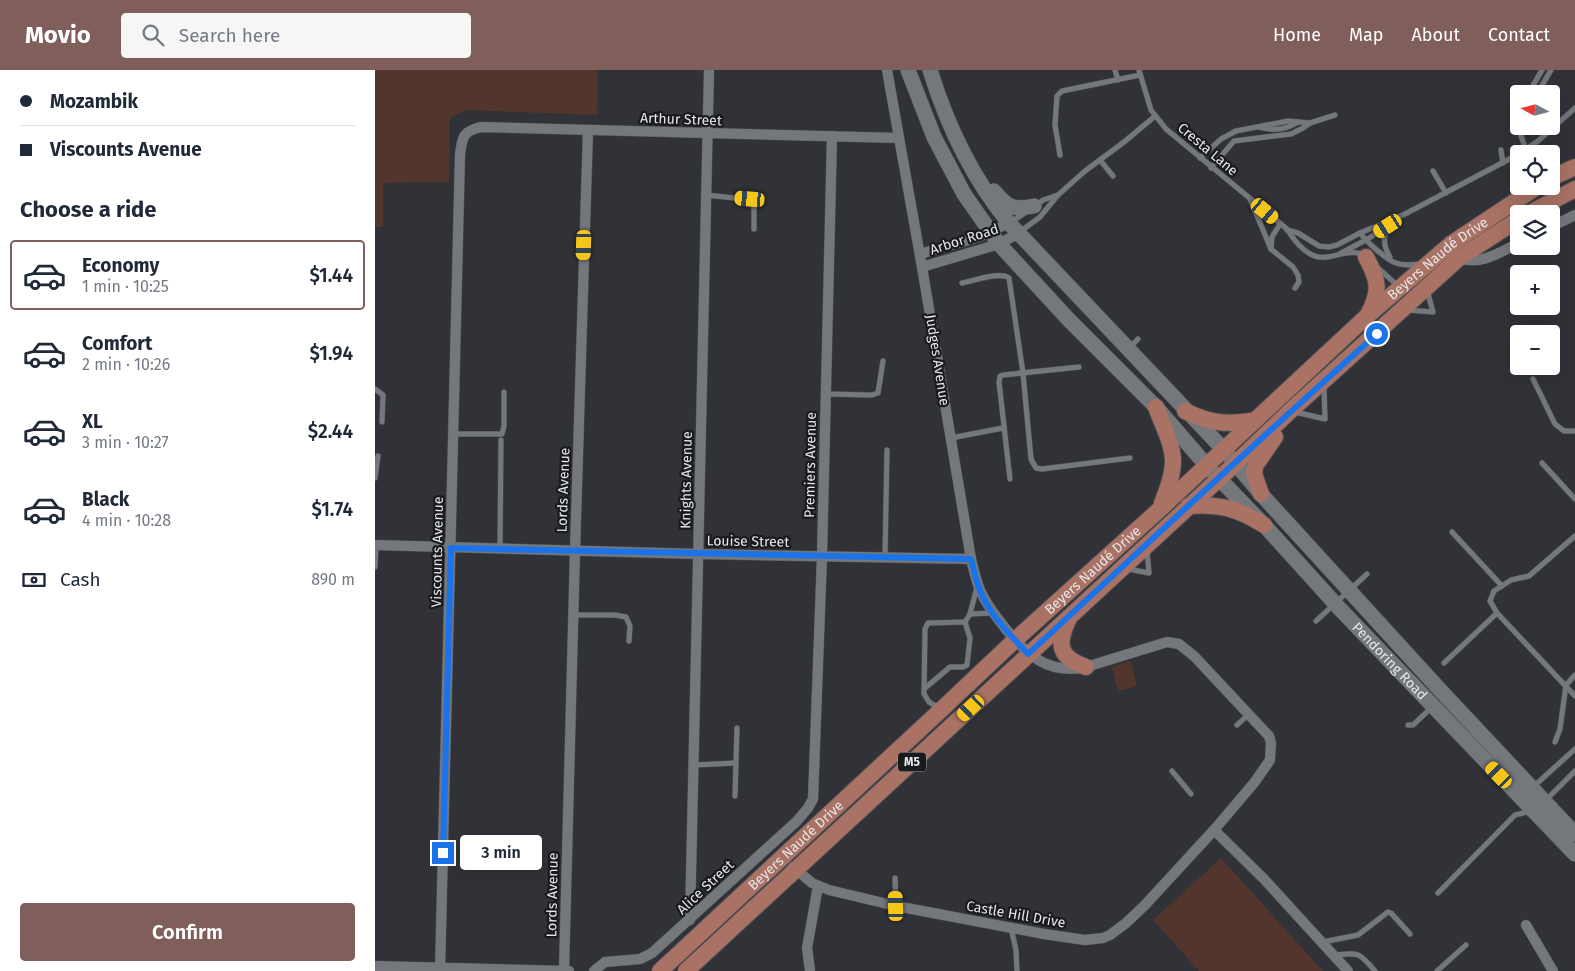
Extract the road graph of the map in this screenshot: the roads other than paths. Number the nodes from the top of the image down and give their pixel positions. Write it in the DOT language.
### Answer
graph roads {
  1 [pos="709,70"];
  2 [pos="887,70"];
  3 [pos="908,70"];
  4 [pos="930,70"];
  5 [pos="1115,70"];
  6 [pos="1542,70"];
  7 [pos="1551,70"];
  8 [pos="1140,73"];
  9 [pos="1118,80"];
  10 [pos="1533,85"];
  11 [pos="1542,85"];
  12 [pos="1575,108"];
  13 [pos="1154,116"];
  14 [pos="1335,116"];
  15 [pos="1560,119"];
  16 [pos="1310,123"];
  17 [pos="588,130"];
  18 [pos="707,133"];
  19 [pos="464,134"];
  20 [pos="1541,135"];
  21 [pos="832,136"];
  22 [pos="899,138"];
  23 [pos="1530,145"];
  24 [pos="1501,150"];
  25 [pos="1060,155"];
  26 [pos="1200,158"];
  27 [pos="1510,159"];
  28 [pos="1100,160"];
  29 [pos="1503,163"];
  30 [pos="1575,167"];
  31 [pos="1211,168"];
  32 [pos="972,169"];
  33 [pos="1433,171"];
  34 [pos="1560,174"];
  35 [pos="1113,176"];
  36 [pos="1575,189"];
  37 [pos="1446,193"];
  38 [pos="706,195"];
  39 [pos="1057,195"];
  40 [pos="1524,195"];
  41 [pos="1250,198"];
  42 [pos="1545,205"];
  43 [pos="1034,206"];
  44 [pos="1405,214"];
  45 [pos="1575,215"];
  46 [pos="1560,222"];
  47 [pos="1280,224"];
  48 [pos="1510,225"];
  49 [pos="1388,226"];
  50 [pos="1014,228"];
  51 [pos="754,229"];
  52 [pos="1287,229"];
  53 [pos="1360,233"];
  54 [pos="995,239"];
  55 [pos="1366,240"];
  56 [pos="1510,246"];
  57 [pos="1271,249"];
  58 [pos="1339,253"];
  59 [pos="920,254"];
  60 [pos="1366,257"];
  61 [pos="1459,258"];
  62 [pos="1431,261"];
  63 [pos="1394,263"];
  64 [pos="922,267"];
  65 [pos="962,284"];
  66 [pos="1295,288"];
  67 [pos="1400,288"];
  68 [pos="1366,317"];
  69 [pos="883,361"];
  70 [pos="1079,367"];
  71 [pos="1023,373"];
  72 [pos="1533,379"];
  73 [pos="1324,381"];
  74 [pos="375,390"];
  75 [pos="504,392"];
  76 [pos="826,394"];
  77 [pos="1156,407"];
  78 [pos="1185,411"];
  79 [pos="1288,413"];
  80 [pos="1256,420"];
  81 [pos="382,422"];
  82 [pos="1003,428"];
  83 [pos="1575,431"];
  84 [pos="454,434"];
  85 [pos="951,438"];
  86 [pos="501,440"];
  87 [pos="887,450"];
  88 [pos="1223,450"];
  89 [pos="378,456"];
  90 [pos="1130,458"];
  91 [pos="1542,463"];
  92 [pos="1235,464"];
  93 [pos="1207,466"];
  94 [pos="375,478"];
  95 [pos="1219,478"];
  96 [pos="1010,479"];
  97 [pos="1261,494"];
  98 [pos="1575,500"];
  99 [pos="1188,506"];
  100 [pos="1159,510"];
  101 [pos="1264,525"];
  102 [pos="1452,532"];
  103 [pos="1575,536"];
  104 [pos="376,545"];
  105 [pos="1146,545"];
  106 [pos="451,548"];
  107 [pos="500,549"];
  108 [pos="575,551"];
  109 [pos="698,554"];
  110 [pos="822,556"];
  111 [pos="885,557"];
  112 [pos="971,559"];
  113 [pos="375,567"];
  114 [pos="1122,568"];
  115 [pos="1367,574"];
  116 [pos="978,584"];
  117 [pos="1502,586"];
  118 [pos="1349,590"];
  119 [pos="1334,603"];
  120 [pos="993,613"];
  121 [pos="1497,613"];
  122 [pos="970,614"];
  123 [pos="573,615"];
  124 [pos="1070,616"];
  125 [pos="1316,621"];
  126 [pos="965,622"];
  127 [pos="1015,640"];
  128 [pos="629,642"];
  129 [pos="1028,654"];
  130 [pos="1444,663"];
  131 [pos="1086,667"];
  132 [pos="1575,675"];
  133 [pos="1565,684"];
  134 [pos="924,689"];
  135 [pos="1575,696"];
  136 [pos="1433,706"];
  137 [pos="942,709"];
  138 [pos="1249,714"];
  139 [pos="1408,725"];
  140 [pos="1237,726"];
  141 [pos="737,728"];
  142 [pos="1555,742"];
  143 [pos="1575,749"];
  144 [pos="736,764"];
  145 [pos="693,765"];
  146 [pos="1172,771"];
  147 [pos="1575,771"];
  148 [pos="1527,793"];
  149 [pos="815,794"];
  150 [pos="1191,794"];
  151 [pos="735,796"];
  152 [pos="1539,806"];
  153 [pos="1214,830"];
  154 [pos="1575,834"];
  155 [pos="1575,854"];
  156 [pos="784,856"];
  157 [pos="795,870"];
  158 [pos="895,878"];
  159 [pos="818,886"];
  160 [pos="1438,892"];
  161 [pos="896,906"];
  162 [pos="690,920"];
  163 [pos="1526,925"];
  164 [pos="1011,928"];
  165 [pos="1410,934"];
  166 [pos="1322,942"];
  167 [pos="1466,945"];
  168 [pos="1333,955"];
  169 [pos="375,966"];
  170 [pos="440,969"];
  171 [pos="536,970"];
  172 [pos="567,971"];
  173 [pos="594,971"];
  174 [pos="660,971"];
  175 [pos="686,971"];
  176 [pos="811,971"];
  177 [pos="1017,971"];
  178 [pos="1348,971"];
  179 [pos="1375,971"];
  180 [pos="1437,971"];
  181 [pos="1553,971"];
  1 -- 18 [label="street, Knights Avenue"];
  2 -- 22 [label="street, Judges Avenue"];
  3 -- 54 [label="main road"];
  4 -- 32 [label="main road"];
  5 -- 9 [label="lane"];
  6 -- 10 [label="lane"];
  7 -- 11 [label="lane"];
  8 -- 9 [label="lane"];
  8 -- 13 [label="lane, Cresta Lane"];
  9 -- 25 [label="lane"];
  12 -- 15 [label="lane, Cresta Lane"];
  13 -- 26 [label="lane, Cresta Lane"];
  13 -- 28 [label="lane, Arbor Road"];
  14 -- 16 [label="lane"];
  16 -- 26 [label="lane"];
  16 -- 31 [label="lane"];
  17 -- 18 [label="street, Arthur Street"];
  17 -- 19 [label="street, Arthur Street"];
  17 -- 108 [label="street, Lords Avenue"];
  18 -- 21 [label="street, Arthur Street"];
  18 -- 38 [label="street, Knights Avenue"];
  19 -- 84 [label="street, Viscounts Avenue"];
  20 -- 23 [label="lane, Cresta Lane"];
  21 -- 22 [label="street, Arthur Street"];
  21 -- 76 [label="street, Premiers Avenue"];
  22 -- 59 [label="street, Judges Avenue"];
  24 -- 29 [label="lane"];
  26 -- 31 [label="lane, Cresta Lane"];
  27 -- 29 [label="lane, Cresta Lane"];
  28 -- 35 [label="lane"];
  28 -- 39 [label="lane, Arbor Road"];
  29 -- 37 [label="lane, Cresta Lane"];
  30 -- 34 [label="main road"];
  31 -- 41 [label="lane, Cresta Lane"];
  32 -- 43 [label="main road"];
  32 -- 50 [label="main road"];
  33 -- 37 [label="lane"];
  36 -- 42 [label="main road"];
  37 -- 44 [label="lane, Cresta Lane"];
  38 -- 51 [label="lane"];
  38 -- 109 [label="street, Knights Avenue"];
  39 -- 43 [label="lane, Arbor Road"];
  39 -- 50 [label="lane, Arbor Road"];
  40 -- 62 [label="main road, Beyers Naudé Drive / M5"];
  41 -- 47 [label="lane, Cresta Lane"];
  41 -- 57 [label="lane"];
  43 -- 50 [label="lane, Arbor Road"];
  44 -- 49 [label="lane, Cresta Lane"];
  44 -- 53 [label="lane, Cresta Lane"];
  45 -- 46 [label="street"];
  47 -- 52 [label="lane, Cresta Lane"];
  47 -- 57 [label="lane"];
  48 -- 61 [label="main road, Beyers Naudé Drive / M5"];
  49 -- 55 [label="lane, Cresta Lane"];
  49 -- 63 [label="lane"];
  50 -- 54 [label="street, Arbor Road"];
  50 -- 78 [label="main road"];
  52 -- 53 [label="lane, Cresta Lane"];
  52 -- 58 [label="lane, Cresta Lane"];
  53 -- 55 [label="lane"];
  54 -- 59 [label="street, Arbor Road"];
  54 -- 64 [label="street, Arbor Road"];
  54 -- 77 [label="main road"];
  55 -- 58 [label="lane, Cresta Lane"];
  55 -- 63 [label="lane"];
  56 -- 61 [label="street, Beyers Naudé Drive"];
  57 -- 66 [label="lane"];
  58 -- 60 [label="lane, Cresta Lane"];
  59 -- 64 [label="street, Judges Avenue"];
  60 -- 67 [label="lane"];
  60 -- 68 [label="main road"];
  61 -- 67 [label="main road"];
  61 -- 73 [label="main road, Beyers Naudé Drive / M5"];
  62 -- 63 [label="lane"];
  62 -- 67 [label="main road, Beyers Naudé Drive / M5"];
  64 -- 85 [label="street, Judges Avenue"];
  65 -- 71 [label="lane"];
  67 -- 68 [label="main road, Beyers Naudé Drive / M5"];
  68 -- 80 [label="main road, Beyers Naudé Drive / M5"];
  69 -- 76 [label="lane"];
  70 -- 71 [label="lane"];
  71 -- 82 [label="lane"];
  71 -- 90 [label="lane"];
  72 -- 83 [label="lane"];
  73 -- 79 [label="main road, Beyers Naudé Drive / M5"];
  73 -- 79 [label="lane"];
  74 -- 81 [label="lane"];
  75 -- 84 [label="lane"];
  76 -- 110 [label="street, Premiers Avenue"];
  77 -- 93 [label="main road"];
  77 -- 100 [label="main road"];
  78 -- 80 [label="main road"];
  78 -- 88 [label="main road"];
  79 -- 92 [label="main road, Beyers Naudé Drive / M5"];
  79 -- 97 [label="main road"];
  80 -- 88 [label="main road, Beyers Naudé Drive / M5"];
  82 -- 85 [label="lane"];
  82 -- 96 [label="lane"];
  84 -- 106 [label="street, Viscounts Avenue"];
  85 -- 112 [label="street, Judges Avenue"];
  86 -- 107 [label="lane"];
  87 -- 111 [label="lane"];
  88 -- 92 [label="main road, Pendoring Road"];
  88 -- 93 [label="main road, Beyers Naudé Drive / M5"];
  89 -- 94 [label="lane"];
  91 -- 98 [label="lane"];
  92 -- 95 [label="main road, Beyers Naudé Drive / M5"];
  92 -- 97 [label="main road, Pendoring Road"];
  93 -- 95 [label="main road, Pendoring Road"];
  93 -- 100 [label="main road, Beyers Naudé Drive / M5"];
  95 -- 99 [label="main road, Beyers Naudé Drive / M5"];
  95 -- 101 [label="main road, Pendoring Road"];
  97 -- 118 [label="main road, Pendoring Road"];
  99 -- 101 [label="main road"];
  99 -- 105 [label="main road, Beyers Naudé Drive / M5"];
  100 -- 127 [label="main road, Beyers Naudé Drive / M5"];
  101 -- 119 [label="main road, Pendoring Road"];
  102 -- 117 [label="lane"];
  103 -- 117 [label="lane"];
  104 -- 106 [label="street, Louise Street"];
  104 -- 113 [label="lane"];
  105 -- 114 [label="main road, Beyers Naudé Drive / M5"];
  105 -- 114 [label="lane"];
  106 -- 107 [label="street, Louise Street"];
  106 -- 170 [label="street, Viscounts Avenue"];
  107 -- 108 [label="street, Louise Street"];
  108 -- 109 [label="street, Louise Street"];
  108 -- 123 [label="street, Lords Avenue"];
  109 -- 110 [label="street, Louise Street"];
  109 -- 145 [label="street, Knights Avenue"];
  110 -- 111 [label="street, Louise Street"];
  110 -- 149 [label="street, Premiers Avenue"];
  111 -- 112 [label="street, Louise Street"];
  112 -- 116 [label="street, Judges Avenue"];
  114 -- 124 [label="main road, Beyers Naudé Drive / M5"];
  115 -- 118 [label="lane"];
  116 -- 120 [label="street, Judges Avenue"];
  116 -- 122 [label="lane"];
  117 -- 121 [label="lane"];
  118 -- 119 [label="lane"];
  118 -- 148 [label="main road, Pendoring Road"];
  119 -- 125 [label="lane"];
  119 -- 136 [label="main road, Pendoring Road"];
  120 -- 122 [label="lane"];
  120 -- 127 [label="street, Judges Avenue"];
  121 -- 130 [label="lane"];
  121 -- 133 [label="lane"];
  122 -- 126 [label="lane"];
  123 -- 128 [label="lane"];
  123 -- 172 [label="street, Lords Avenue"];
  124 -- 129 [label="main road, Beyers Naudé Drive / M5"];
  124 -- 131 [label="main road"];
  126 -- 134 [label="lane"];
  126 -- 134 [label="lane"];
  127 -- 129 [label="street, Castle Hill Drive"];
  127 -- 137 [label="main road, Beyers Naudé Drive / M5"];
  129 -- 131 [label="street, Castle Hill Drive"];
  129 -- 157 [label="main road, Beyers Naudé Drive / M5"];
  131 -- 138 [label="street, Castle Hill Drive"];
  132 -- 133 [label="lane"];
  133 -- 135 [label="lane"];
  133 -- 142 [label="lane"];
  134 -- 137 [label="lane"];
  136 -- 139 [label="lane"];
  136 -- 148 [label="main road, Pendoring Road"];
  137 -- 156 [label="main road, Beyers Naudé Drive / M5"];
  138 -- 140 [label="lane"];
  138 -- 153 [label="street, Castle Hill Drive"];
  141 -- 144 [label="lane"];
  143 -- 148 [label="lane"];
  144 -- 145 [label="lane"];
  144 -- 151 [label="lane"];
  145 -- 162 [label="street, Knights Avenue"];
  146 -- 150 [label="lane"];
  147 -- 152 [label="lane"];
  148 -- 152 [label="main road, Pendoring Road"];
  149 -- 162 [label="street, Alice Street"];
  152 -- 154 [label="main road, Pendoring Road"];
  152 -- 155 [label="main road, Pendoring Road"];
  152 -- 160 [label="lane"];
  153 -- 164 [label="street, Castle Hill Drive"];
  153 -- 166 [label="street"];
  156 -- 157 [label="street, Castle Hill Drive"];
  156 -- 174 [label="main road, Beyers Naudé Drive / M5"];
  157 -- 159 [label="street, Castle Hill Drive"];
  157 -- 175 [label="main road, Beyers Naudé Drive / M5"];
  158 -- 161 [label="lane"];
  159 -- 161 [label="street, Castle Hill Drive"];
  159 -- 176 [label="street"];
  161 -- 164 [label="street, Castle Hill Drive"];
  162 -- 173 [label="street, Alice Street"];
  163 -- 181 [label="street"];
  164 -- 177 [label="lane"];
  165 -- 166 [label="lane"];
  166 -- 168 [label="street"];
  167 -- 180 [label="lane"];
  168 -- 178 [label="street"];
  168 -- 179 [label="lane"];
  169 -- 170 [label="street"];
  170 -- 171 [label="street"];
  171 -- 172 [label="street"];
}
